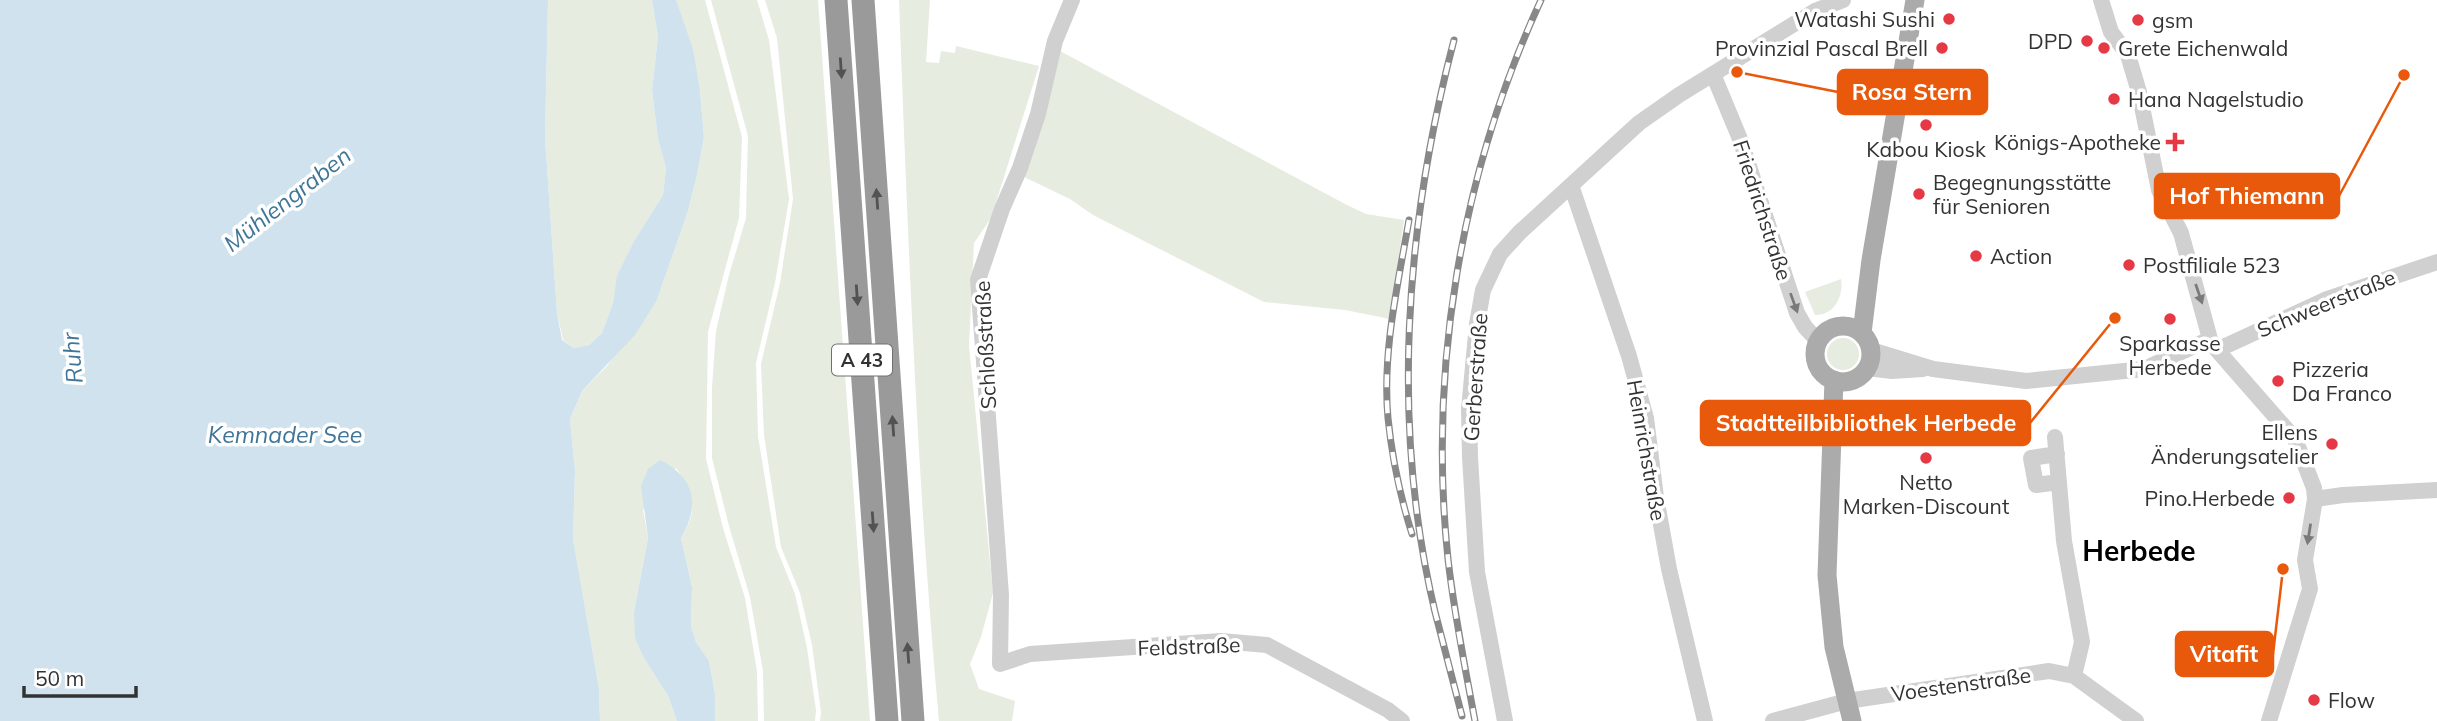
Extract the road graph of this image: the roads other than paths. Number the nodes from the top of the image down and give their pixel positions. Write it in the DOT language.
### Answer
graph roads {
  1 [pos="836,0"];
  2 [pos="863,0"];
  3 [pos="1072,0"];
  4 [pos="1843,0"];
  5 [pos="1906,0"];
  6 [pos="1915,0"];
  7 [pos="2101,0"];
  8 [pos="1910,22"];
  9 [pos="1713,74"];
  10 [pos="1571,185"];
  11 [pos="2437,262"];
  12 [pos="1818,341"];
  13 [pos="1861,344"];
  14 [pos="2213,345"];
  15 [pos="1843,381"];
  16 [pos="2056,437"];
  17 [pos="2057,454"];
  18 [pos="2059,482"];
  19 [pos="2437,490"];
  20 [pos="2315,499"];
  21 [pos="1000,664"];
  22 [pos="2074,676"];
  23 [pos="1847,701"];
  24 [pos="887,721"];
  25 [pos="913,721"];
  26 [pos="1402,721"];
  27 [pos="1505,721"];
  28 [pos="1705,721"];
  29 [pos="1773,721"];
  30 [pos="1852,721"];
  31 [pos="2136,721"];
  32 [pos="2269,721"];
  1 -- 24 [label="highway, A 43, one-way"];
  25 -- 2 [label="highway, A 43, one-way"];
  3 -- 21 [label="street, Schloßstraße"];
  4 -- 9 [label="street, Gerberstraße"];
  5 -- 8 [label="main road"];
  6 -- 8 [label="main road"];
  7 -- 14 [label="street, one-way"];
  8 -- 13 [label="main road"];
  9 -- 10 [label="street, Gerberstraße"];
  9 -- 12 [label="street, Friedrichstraße, one-way"];
  10 -- 27 [label="street, Gerberstraße"];
  10 -- 28 [label="street, Heinrichstraße"];
  11 -- 14 [label="street, Schweerstraße"];
  12 -- 13 [label="main road"];
  12 -- 15 [label="main road"];
  13 -- 14 [label="street, Schweerstraße"];
  13 -- 15 [label="main road"];
  14 -- 20 [label="street"];
  15 -- 23 [label="main road"];
  16 -- 17 [label="street"];
  17 -- 18 [label="street"];
  17 -- 18 [label="street"];
  18 -- 22 [label="street"];
  19 -- 20 [label="street"];
  20 -- 32 [label="street, one-way"];
  21 -- 26 [label="street, Feldstraße"];
  22 -- 23 [label="street, Voestenstraße"];
  22 -- 31 [label="street, Voestenstraße"];
  23 -- 29 [label="street, Voestenstraße"];
  23 -- 30 [label="main road"];
}
